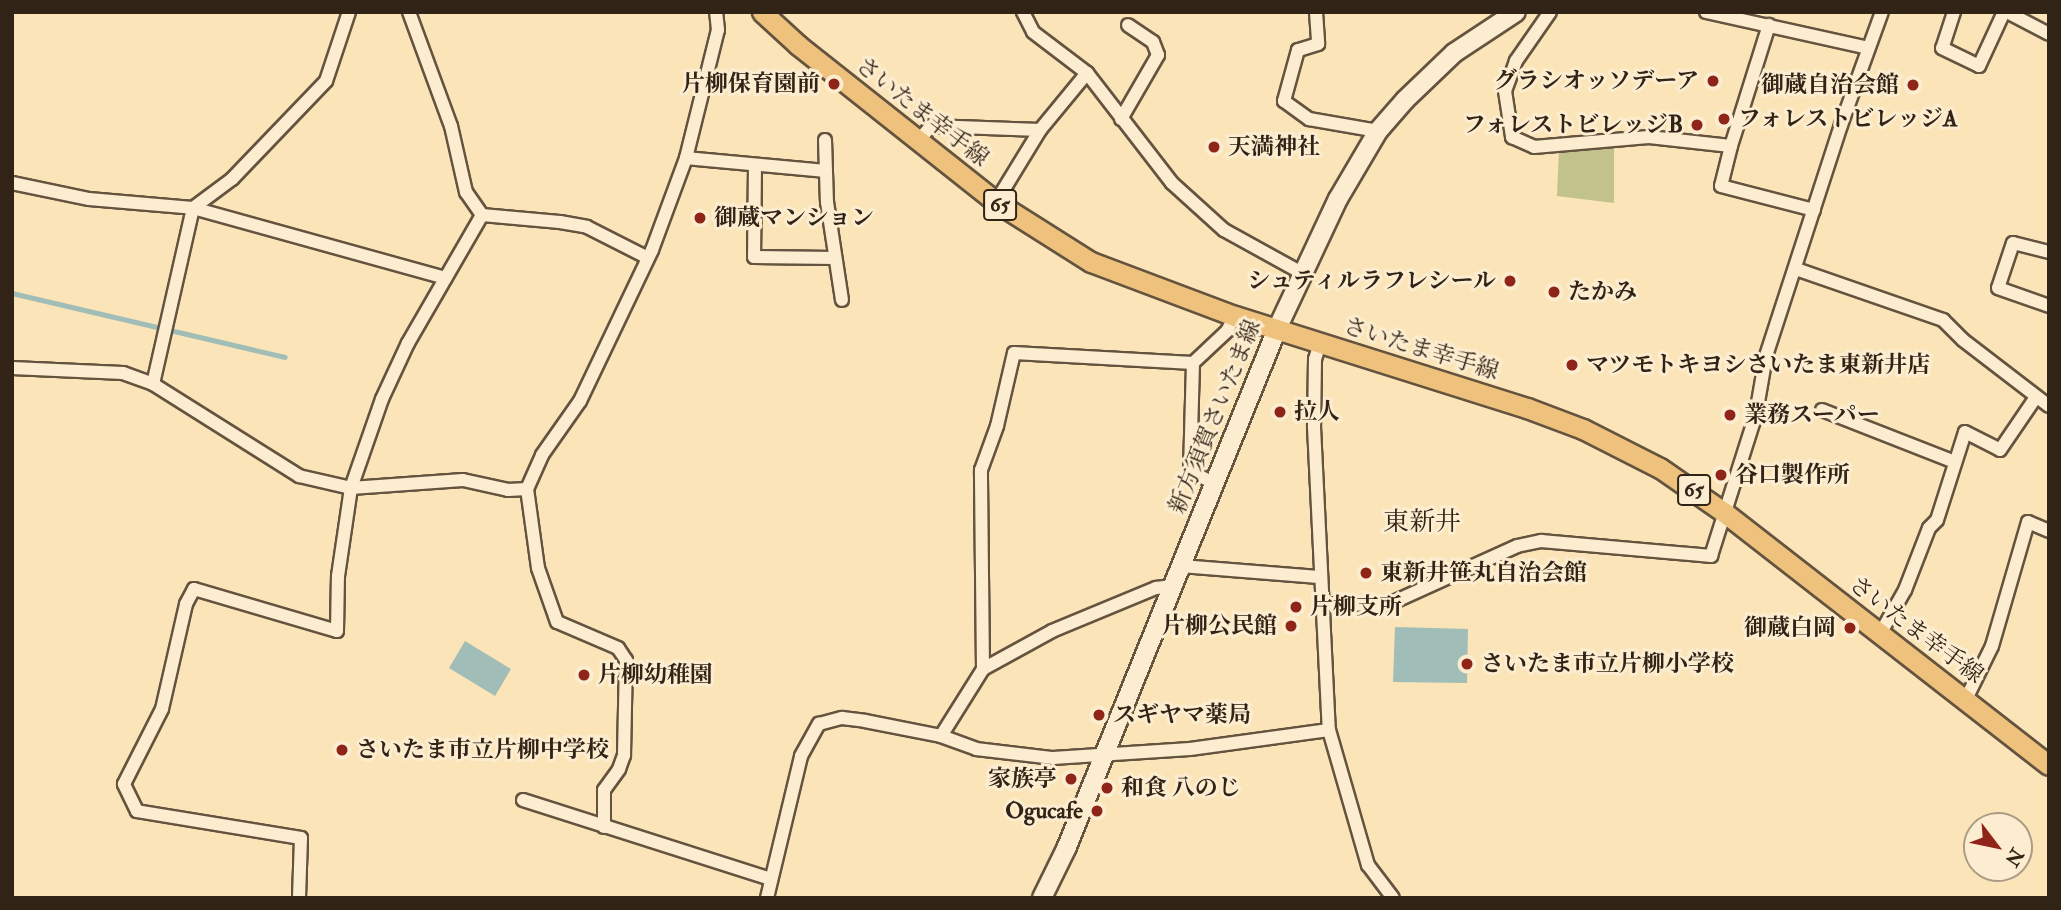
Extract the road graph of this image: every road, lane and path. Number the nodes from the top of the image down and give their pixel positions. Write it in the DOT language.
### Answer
graph roads {
  1 [pos="349,12"];
  2 [pos="409,12"];
  3 [pos="716,12"];
  4 [pos="1023,12"];
  5 [pos="1316,12"];
  6 [pos="1516,12"];
  7 [pos="1550,12"];
  8 [pos="1706,12"];
  9 [pos="1882,12"];
  10 [pos="1954,12"];
  11 [pos="2006,12"];
  12 [pos="766,13"];
  13 [pos="1128,25"];
  14 [pos="1769,25"];
  15 [pos="2049,34"];
  16 [pos="1868,48"];
  17 [pos="1087,73"];
  18 [pos="1121,119"];
  19 [pos="1040,130"];
  20 [pos="1378,131"];
  21 [pos="825,140"];
  22 [pos="919,140"];
  23 [pos="1731,146"];
  24 [pos="686,158"];
  25 [pos="755,165"];
  26 [pos="825,171"];
  27 [pos="12,183"];
  28 [pos="996,202"];
  29 [pos="193,208"];
  30 [pos="1814,210"];
  31 [pos="482,215"];
  32 [pos="2049,252"];
  33 [pos="648,258"];
  34 [pos="835,258"];
  35 [pos="1796,270"];
  36 [pos="1302,273"];
  37 [pos="445,278"];
  38 [pos="842,300"];
  39 [pos="2049,306"];
  40 [pos="1235,316"];
  41 [pos="1277,329"];
  42 [pos="1320,343"];
  43 [pos="1193,363"];
  44 [pos="12,368"];
  45 [pos="153,384"];
  46 [pos="2036,397"];
  47 [pos="2049,406"];
  48 [pos="1822,410"];
  49 [pos="1955,462"];
  50 [pos="1214,482"];
  51 [pos="351,488"];
  52 [pos="527,489"];
  53 [pos="1725,513"];
  54 [pos="2049,531"];
  55 [pos="1181,566"];
  56 [pos="1319,577"];
  57 [pos="1173,586"];
  58 [pos="1321,604"];
  59 [pos="1880,634"];
  60 [pos="983,669"];
  61 [pos="1966,699"];
  62 [pos="1329,730"];
  63 [pos="941,736"];
  64 [pos="1104,755"];
  65 [pos="2049,765"];
  66 [pos="523,800"];
  67 [pos="604,827"];
  68 [pos="771,879"];
  69 [pos="299,898"];
  70 [pos="767,898"];
  71 [pos="1042,898"];
  72 [pos="1393,898"];
  1 -- 29 [label="street"];
  2 -- 31 [label="street"];
  3 -- 24 [label="street"];
  4 -- 17 [label="street"];
  5 -- 20 [label="street"];
  6 -- 20 [label="main road, 新方須賀さいたま線"];
  7 -- 23 [label="street"];
  8 -- 14 [label="street"];
  9 -- 16 [label="street"];
  10 -- 11 [label="street"];
  11 -- 15 [label="street"];
  12 -- 22 [label="main road, さいたま幸手線 / 65"];
  13 -- 18 [label="street"];
  14 -- 16 [label="street"];
  14 -- 23 [label="street"];
  16 -- 30 [label="street"];
  17 -- 18 [label="street"];
  17 -- 19 [label="street"];
  18 -- 36 [label="street"];
  19 -- 22 [label="street"];
  19 -- 28 [label="street"];
  20 -- 36 [label="main road, 新方須賀さいたま線"];
  21 -- 26 [label="street"];
  22 -- 28 [label="main road, さいたま幸手線 / 65"];
  23 -- 30 [label="street"];
  24 -- 25 [label="street"];
  24 -- 33 [label="street"];
  25 -- 26 [label="street"];
  25 -- 34 [label="street"];
  26 -- 34 [label="street"];
  27 -- 29 [label="street"];
  28 -- 40 [label="main road, さいたま幸手線 / 65"];
  29 -- 37 [label="street"];
  29 -- 45 [label="street"];
  30 -- 35 [label="street"];
  31 -- 33 [label="street"];
  31 -- 37 [label="street"];
  32 -- 39 [label="street"];
  33 -- 52 [label="street"];
  34 -- 38 [label="street"];
  35 -- 46 [label="street"];
  35 -- 53 [label="street"];
  36 -- 41 [label="main road, 新方須賀さいたま線"];
  37 -- 51 [label="street"];
  40 -- 41 [label="main road, さいたま幸手線 / 65"];
  40 -- 43 [label="street"];
  41 -- 42 [label="main road, さいたま幸手線 / 65"];
  41 -- 50 [label="main road, 新方須賀さいたま線"];
  42 -- 53 [label="main road, さいたま幸手線 / 65"];
  42 -- 56 [label="street"];
  43 -- 50 [label="street"];
  43 -- 60 [label="street"];
  44 -- 45 [label="street"];
  45 -- 51 [label="street"];
  46 -- 47 [label="street"];
  46 -- 49 [label="street"];
  48 -- 49 [label="street"];
  49 -- 59 [label="street"];
  50 -- 55 [label="main road, 新方須賀さいたま線"];
  51 -- 52 [label="street"];
  51 -- 69 [label="street"];
  52 -- 67 [label="street"];
  53 -- 58 [label="street"];
  53 -- 59 [label="main road, さいたま幸手線 / 65"];
  54 -- 61 [label="street"];
  55 -- 56 [label="street"];
  55 -- 57 [label="main road, 新方須賀さいたま線"];
  56 -- 58 [label="street"];
  57 -- 60 [label="street"];
  57 -- 64 [label="main road, 新方須賀さいたま線"];
  58 -- 62 [label="street"];
  59 -- 61 [label="main road, さいたま幸手線 / 65"];
  60 -- 63 [label="street"];
  61 -- 65 [label="main road, さいたま幸手線 / 65"];
  62 -- 64 [label="street"];
  62 -- 72 [label="street"];
  63 -- 64 [label="street"];
  63 -- 68 [label="street"];
  64 -- 71 [label="main road, 新方須賀さいたま線"];
  66 -- 67 [label="street"];
  67 -- 68 [label="street"];
  68 -- 70 [label="street"];
}
